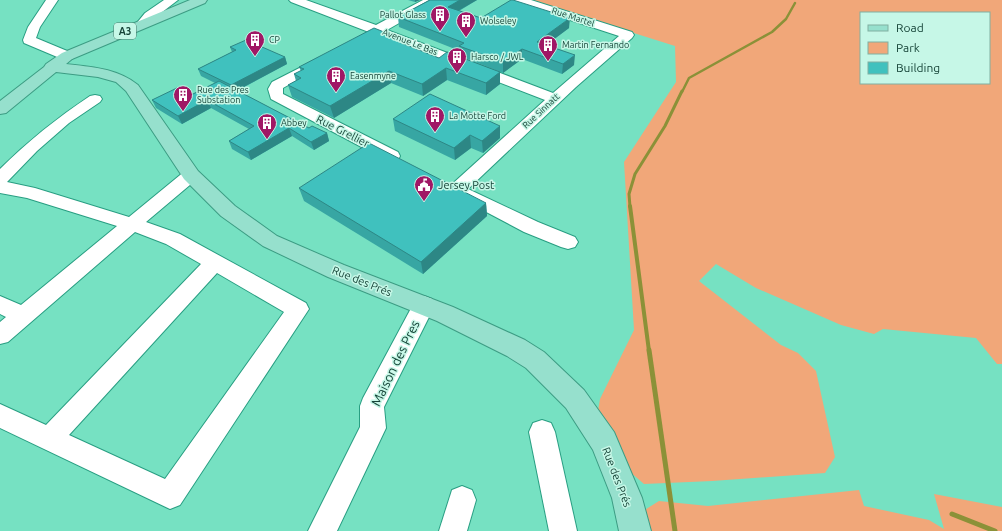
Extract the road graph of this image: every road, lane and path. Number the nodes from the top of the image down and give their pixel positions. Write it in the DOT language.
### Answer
graph roads {
  1 [pos="52,0"];
  2 [pos="172,0"];
  3 [pos="201,0"];
  4 [pos="295,0"];
  5 [pos="315,0"];
  6 [pos="432,0"];
  7 [pos="519,0"];
  8 [pos="142,24"];
  9 [pos="381,27"];
  10 [pos="628,35"];
  11 [pos="364,37"];
  12 [pos="331,55"];
  13 [pos="59,62"];
  14 [pos="95,99"];
  15 [pos="555,99"];
  16 [pos="0,109"];
  17 [pos="408,164"];
  18 [pos="191,174"];
  19 [pos="0,179"];
  20 [pos="0,187"];
  21 [pos="131,224"];
  22 [pos="568,242"];
  23 [pos="214,263"];
  24 [pos="0,305"];
  25 [pos="424,305"];
  26 [pos="23,315"];
  27 [pos="0,335"];
  28 [pos="0,416"];
  29 [pos="542,432"];
  30 [pos="49,439"];
  31 [pos="462,500"];
  32 [pos="322,531"];
  33 [pos="453,531"];
  34 [pos="563,531"];
  35 [pos="635,531"];
  1 -- 13 [label="street"];
  2 -- 8 [label="street"];
  3 -- 8 [label="main road, A3"];
  4 -- 9 [label="street, Avenue Le Bas"];
  5 -- 9 [label="street, Avenue Le Bas"];
  6 -- 9 [label="street"];
  7 -- 10 [label="street, Rue Martel"];
  8 -- 13 [label="main road, A3"];
  9 -- 11 [label="street"];
  9 -- 15 [label="street, Avenue Le Bas"];
  10 -- 15 [label="street, Rue Sinnatt"];
  12 -- 17 [label="street, Rue Grellier"];
  13 -- 16 [label="main road, A3"];
  13 -- 18 [label="main road, Rue des Prés"];
  14 -- 19 [label="street"];
  15 -- 22 [label="street, Rue Sinnatt"];
  18 -- 21 [label="street"];
  18 -- 25 [label="main road, Rue des Prés"];
  20 -- 21 [label="street"];
  21 -- 23 [label="street"];
  21 -- 26 [label="street"];
  23 -- 30 [label="street"];
  23 -- 30 [label="street"];
  24 -- 26 [label="street"];
  25 -- 32 [label="street, Maison des Pres"];
  25 -- 35 [label="main road, Rue des Prés"];
  26 -- 27 [label="street"];
  28 -- 30 [label="street"];
  29 -- 34 [label="street"];
  31 -- 33 [label="street"];
}
